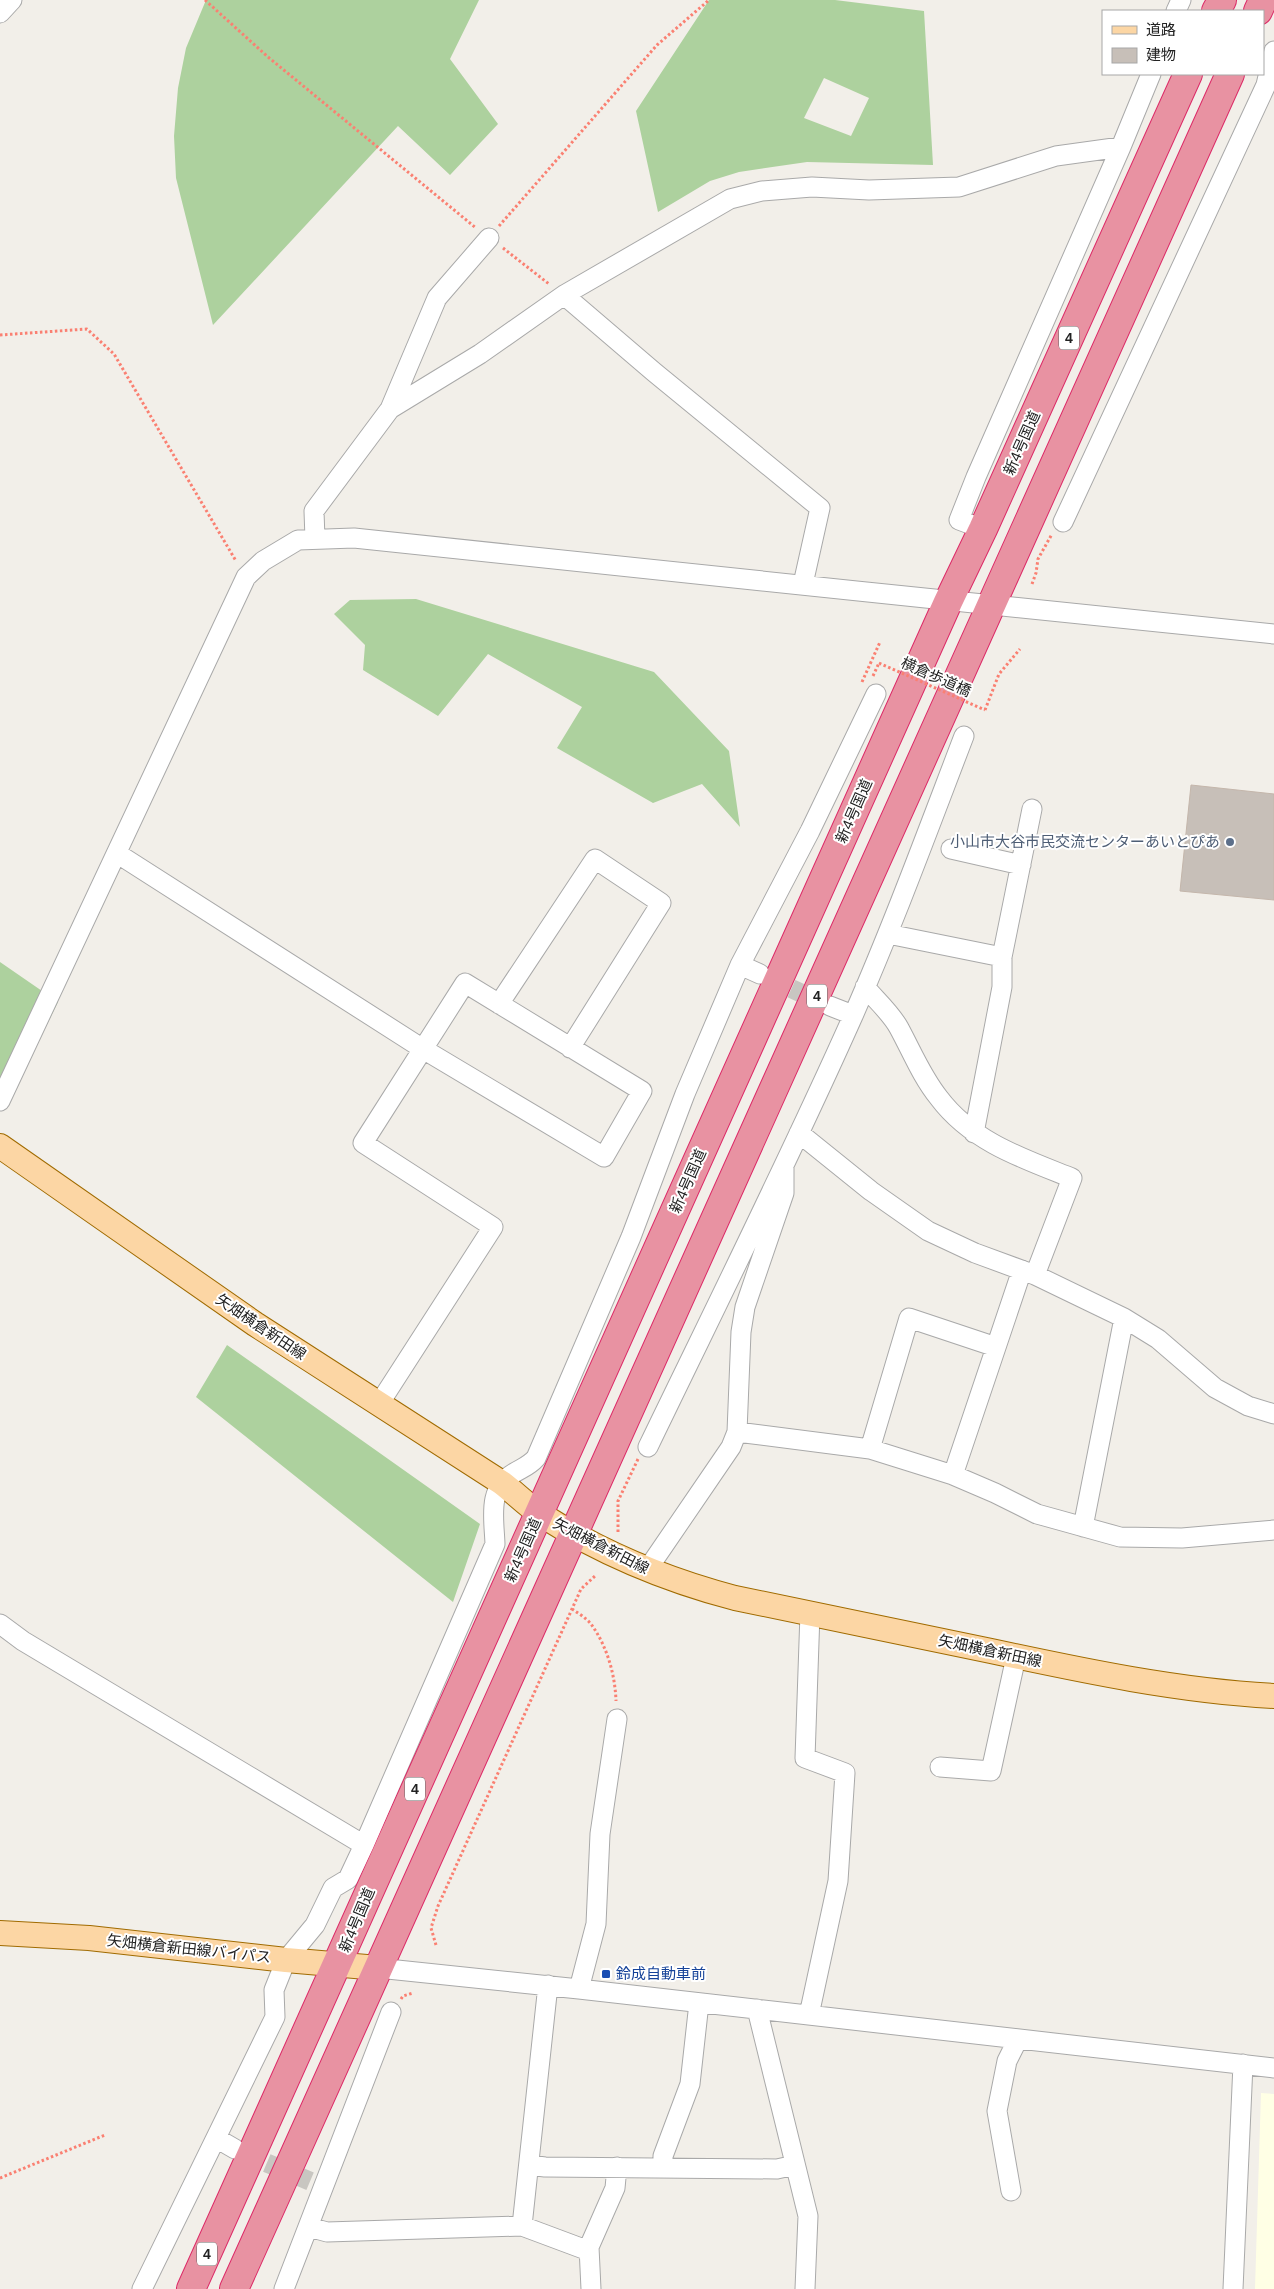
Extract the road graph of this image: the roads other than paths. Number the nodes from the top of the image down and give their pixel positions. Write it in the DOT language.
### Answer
graph roads {
  1 [pos="12,0"];
  2 [pos="0,13"];
  3 [pos="1274,51"];
  4 [pos="1151,75"];
  5 [pos="1188,75"];
  6 [pos="1230,75"];
  7 [pos="1121,147"];
  8 [pos="489,238"];
  9 [pos="564,295"];
  10 [pos="390,409"];
  11 [pos="1063,522"];
  12 [pos="983,529"];
  13 [pos="314,539"];
  14 [pos="803,584"];
  15 [pos="948,602"];
  16 [pos="992,607"];
  17 [pos="1274,634"];
  18 [pos="869,687"];
  19 [pos="964,736"];
  20 [pos="1032,809"];
  21 [pos="951,849"];
  22 [pos="118,854"];
  23 [pos="1021,865"];
  24 [pos="888,934"];
  25 [pos="1002,957"];
  26 [pos="740,965"];
  27 [pos="760,974"];
  28 [pos="865,987"];
  29 [pos="499,1004"];
  30 [pos="830,1006"];
  31 [pos="853,1015"];
  32 [pos="570,1048"];
  33 [pos="423,1049"];
  34 [pos="0,1101"];
  35 [pos="799,1133"];
  36 [pos="974,1133"];
  37 [pos="0,1146"];
  38 [pos="784,1165"];
  39 [pos="1028,1273"];
  40 [pos="1124,1318"];
  41 [pos="996,1347"];
  42 [pos="379,1404"];
  43 [pos="1274,1414"];
  44 [pos="737,1432"];
  45 [pos="648,1447"];
  46 [pos="870,1449"];
  47 [pos="953,1475"];
  48 [pos="502,1483"];
  49 [pos="539,1513"];
  50 [pos="1083,1527"];
  51 [pos="1274,1530"];
  52 [pos="575,1534"];
  53 [pos="647,1570"];
  54 [pos="810,1613"];
  55 [pos="0,1624"];
  56 [pos="1016,1657"];
  57 [pos="1274,1696"];
  58 [pos="617,1719"];
  59 [pos="940,1767"];
  60 [pos="364,1845"];
  61 [pos="0,1933"];
  62 [pos="286,1960"];
  63 [pos="337,1966"];
  64 [pos="378,1968"];
  65 [pos="548,1985"];
  66 [pos="579,1989"];
  67 [pos="699,2003"];
  68 [pos="757,2009"];
  69 [pos="391,2012"];
  70 [pos="809,2015"];
  71 [pos="1018,2039"];
  72 [pos="1242,2064"];
  73 [pos="1274,2068"];
  74 [pos="216,2138"];
  75 [pos="235,2150"];
  76 [pos="529,2165"];
  77 [pos="795,2165"];
  78 [pos="617,2167"];
  79 [pos="663,2167"];
  80 [pos="1011,2191"];
  81 [pos="522,2226"];
  82 [pos="309,2227"];
  83 [pos="589,2251"];
  84 [pos="142,2289"];
  85 [pos="191,2289"];
  86 [pos="234,2289"];
  87 [pos="284,2289"];
  88 [pos="590,2289"];
  89 [pos="805,2289"];
  90 [pos="1233,2289"];
  1 -- 2 [label="street"];
  3 -- 11 [label="street"];
  4 -- 7 [label="street"];
  5 -- 12 [label="highway, 新4号国道 / 4"];
  6 -- 16 [label="highway, 4"];
  7 -- 9 [label="street"];
  7 -- 12 [label="street"];
  8 -- 10 [label="street"];
  9 -- 10 [label="street"];
  9 -- 14 [label="street"];
  10 -- 13 [label="street"];
  12 -- 15 [label="highway, 新4号国道 / 4"];
  13 -- 14 [label="street"];
  13 -- 22 [label="street"];
  14 -- 15 [label="street"];
  15 -- 16 [label="street"];
  15 -- 49 [label="highway, 新4号国道 / 4"];
  16 -- 17 [label="street"];
  16 -- 52 [label="highway, 4"];
  18 -- 26 [label="street"];
  19 -- 24 [label="street"];
  20 -- 23 [label="street"];
  21 -- 23 [label="street"];
  22 -- 33 [label="street"];
  22 -- 34 [label="street"];
  23 -- 25 [label="street"];
  24 -- 25 [label="street"];
  24 -- 28 [label="street"];
  25 -- 36 [label="street"];
  26 -- 27 [label="street"];
  26 -- 48 [label="street"];
  28 -- 31 [label="street"];
  28 -- 36 [label="street"];
  29 -- 32 [label="street"];
  29 -- 32 [label="street"];
  29 -- 33 [label="street"];
  30 -- 31 [label="street"];
  31 -- 35 [label="street"];
  32 -- 33 [label="street"];
  33 -- 42 [label="street"];
  35 -- 38 [label="street"];
  35 -- 39 [label="street"];
  36 -- 39 [label="street"];
  37 -- 42 [label="main road, 矢畑横倉新田線"];
  38 -- 44 [label="street"];
  38 -- 45 [label="street"];
  39 -- 40 [label="street"];
  39 -- 41 [label="street"];
  40 -- 43 [label="street"];
  40 -- 50 [label="street"];
  41 -- 46 [label="street"];
  41 -- 47 [label="street"];
  42 -- 48 [label="main road, 矢畑横倉新田線"];
  44 -- 46 [label="street"];
  44 -- 53 [label="street"];
  46 -- 47 [label="street"];
  47 -- 50 [label="street"];
  48 -- 49 [label="main road, 矢畑横倉新田線"];
  48 -- 60 [label="street"];
  49 -- 52 [label="main road, 矢畑横倉新田線"];
  49 -- 63 [label="highway, 新4号国道 / 4"];
  50 -- 51 [label="street"];
  52 -- 53 [label="main road, 矢畑横倉新田線"];
  52 -- 64 [label="highway, 4"];
  53 -- 54 [label="main road, 矢畑横倉新田線"];
  54 -- 56 [label="main road, 矢畑横倉新田線"];
  54 -- 70 [label="street"];
  55 -- 60 [label="street"];
  56 -- 57 [label="main road, 矢畑横倉新田線"];
  56 -- 59 [label="street"];
  58 -- 66 [label="street"];
  60 -- 62 [label="street"];
  61 -- 62 [label="main road, 矢畑横倉新田線バイパス"];
  62 -- 63 [label="main road, 矢畑横倉新田線バイパス"];
  62 -- 74 [label="street"];
  63 -- 64 [label="main road, 矢畑横倉新田線バイパス"];
  63 -- 85 [label="highway, 新4号国道 / 4"];
  64 -- 65 [label="street"];
  64 -- 86 [label="highway, 4"];
  65 -- 66 [label="street"];
  65 -- 76 [label="street"];
  66 -- 67 [label="street"];
  67 -- 68 [label="street"];
  67 -- 79 [label="street"];
  68 -- 70 [label="street"];
  68 -- 77 [label="street"];
  69 -- 82 [label="street"];
  70 -- 71 [label="street"];
  71 -- 72 [label="street"];
  71 -- 80 [label="street"];
  72 -- 73 [label="street"];
  72 -- 90 [label="street"];
  74 -- 75 [label="street"];
  74 -- 84 [label="street"];
  76 -- 78 [label="street"];
  76 -- 81 [label="street"];
  77 -- 79 [label="street"];
  77 -- 89 [label="street"];
  78 -- 79 [label="street"];
  78 -- 83 [label="street"];
  81 -- 82 [label="street"];
  81 -- 83 [label="street"];
  82 -- 87 [label="street"];
  83 -- 88 [label="street"];
}
